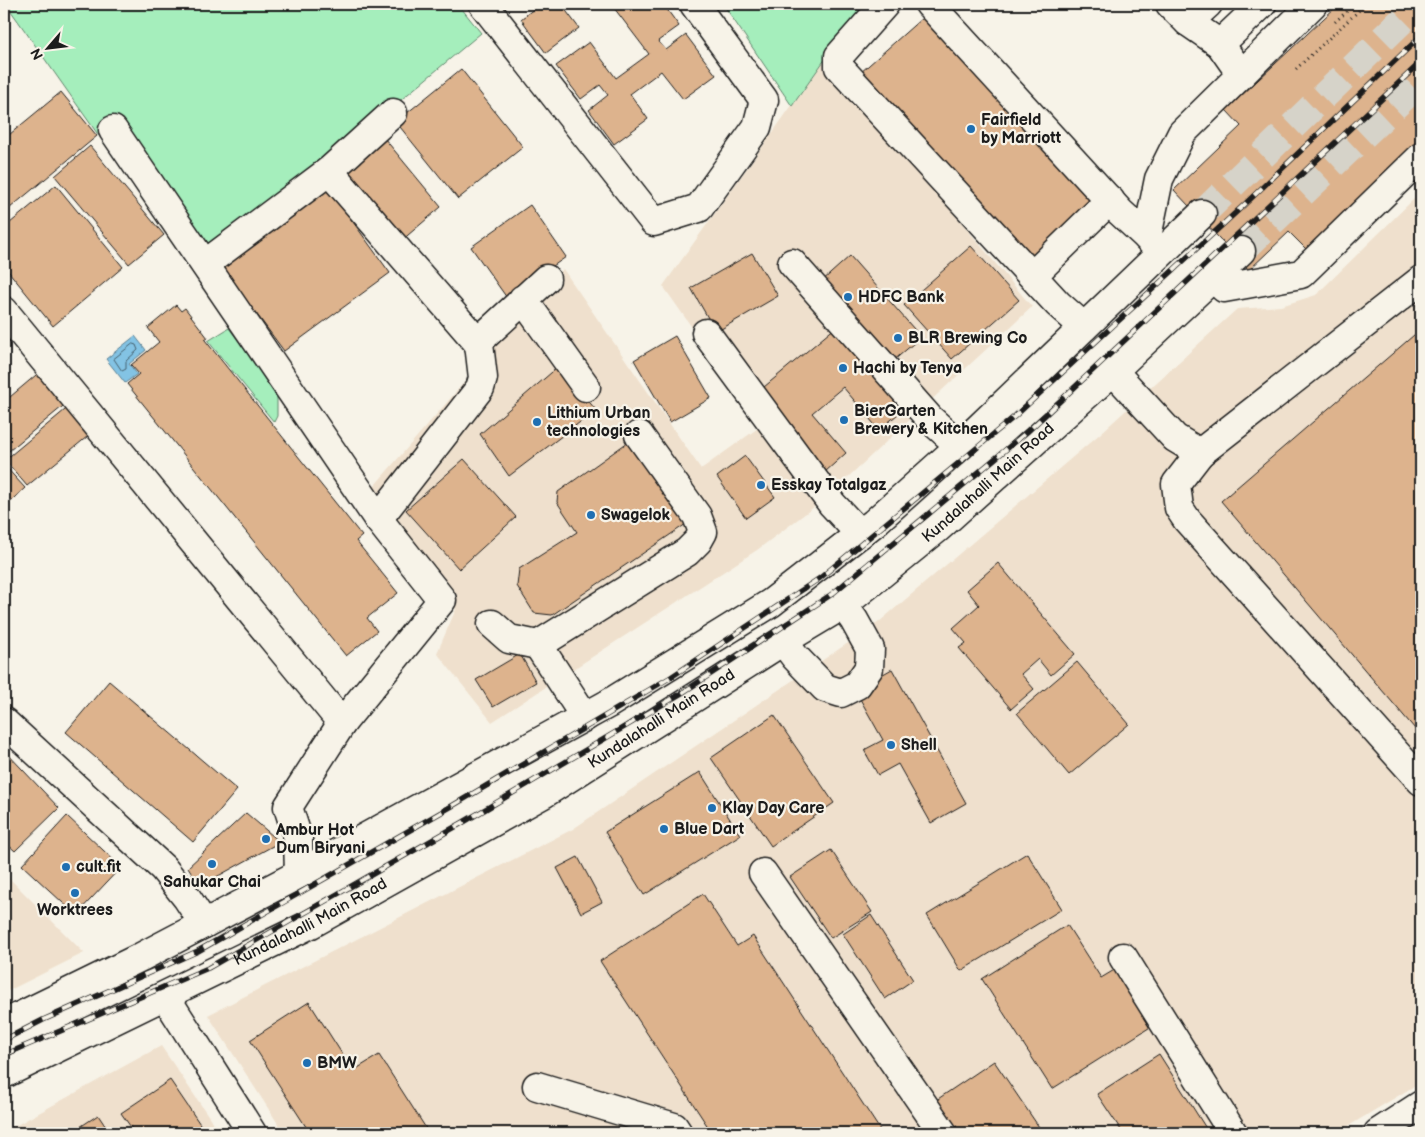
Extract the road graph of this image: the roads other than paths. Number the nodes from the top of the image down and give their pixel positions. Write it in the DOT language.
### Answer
graph roads {
  1 [pos="483,4"];
  2 [pos="694,4"];
  3 [pos="885,4"];
  4 [pos="929,4"];
  5 [pos="1208,4"];
  6 [pos="1262,4"];
  7 [pos="1313,4"];
  8 [pos="1179,13"];
  9 [pos="1220,44"];
  10 [pos="1241,74"];
  11 [pos="392,112"];
  12 [pos="113,130"];
  13 [pos="1421,157"];
  14 [pos="329,171"];
  15 [pos="1110,200"];
  16 [pos="1202,214"];
  17 [pos="1154,245"];
  18 [pos="1240,251"];
  19 [pos="792,263"];
  20 [pos="205,264"];
  21 [pos="1033,275"];
  22 [pos="1212,276"];
  23 [pos="546,279"];
  24 [pos="1421,280"];
  25 [pos="524,300"];
  26 [pos="4,311"];
  27 [pos="1084,327"];
  28 [pos="706,333"];
  29 [pos="479,344"];
  30 [pos="1113,371"];
  31 [pos="586,387"];
  32 [pos="639,435"];
  33 [pos="960,446"];
  34 [pos="1200,453"];
  35 [pos="378,519"];
  36 [pos="860,534"];
  37 [pos="843,605"];
  38 [pos="492,624"];
  39 [pos="783,641"];
  40 [pos="538,645"];
  41 [pos="584,717"];
  42 [pos="4,722"];
  43 [pos="342,723"];
  44 [pos="1421,781"];
  45 [pos="763,873"];
  46 [pos="299,874"];
  47 [pos="204,924"];
  48 [pos="1123,957"];
  49 [pos="165,996"];
  50 [pos="4,1024"];
  51 [pos="4,1074"];
  52 [pos="537,1086"];
  53 [pos="1421,1104"];
  54 [pos="252,1133"];
  55 [pos="678,1133"];
  56 [pos="943,1133"];
  57 [pos="1233,1133"];
  58 [pos="1378,1133"];
  1 -- 2 [label="main road"];
  3 -- 21 [label="main road"];
  4 -- 15 [label="main road"];
  5 -- 8 [label="main road"];
  6 -- 9 [label="main road"];
  7 -- 10 [label="main road"];
  8 -- 9 [label="main road"];
  9 -- 10 [label="main road"];
  10 -- 17 [label="main road"];
  11 -- 14 [label="main road"];
  12 -- 20 [label="main road"];
  13 -- 22 [label="main road"];
  14 -- 20 [label="main road"];
  14 -- 29 [label="main road"];
  15 -- 17 [label="main road"];
  15 -- 21 [label="main road"];
  16 -- 17 [label="main road"];
  17 -- 27 [label="main road"];
  18 -- 22 [label="main road, Kundalahalli Main Road"];
  19 -- 33 [label="main road"];
  20 -- 35 [label="main road"];
  21 -- 27 [label="main road"];
  22 -- 30 [label="main road, Kundalahalli Main Road"];
  23 -- 25 [label="main road"];
  24 -- 34 [label="main road"];
  25 -- 29 [label="main road"];
  25 -- 31 [label="main road"];
  26 -- 43 [label="main road"];
  27 -- 33 [label="main road"];
  28 -- 36 [label="main road"];
  29 -- 35 [label="main road"];
  30 -- 34 [label="main road"];
  30 -- 37 [label="main road, Kundalahalli Main Road"];
  32 -- 40 [label="main road"];
  33 -- 36 [label="main road"];
  34 -- 44 [label="main road"];
  35 -- 43 [label="main road"];
  36 -- 41 [label="main road"];
  37 -- 39 [label="main road, Kundalahalli Main Road"];
  37 -- 39 [label="main road"];
  38 -- 40 [label="main road"];
  39 -- 49 [label="main road, Kundalahalli Main Road"];
  40 -- 41 [label="main road"];
  41 -- 46 [label="main road"];
  42 -- 47 [label="main road"];
  43 -- 46 [label="main road"];
  45 -- 56 [label="main road"];
  46 -- 47 [label="main road"];
  47 -- 50 [label="main road"];
  48 -- 57 [label="main road"];
  49 -- 51 [label="main road, Kundalahalli Main Road"];
  49 -- 54 [label="main road"];
  52 -- 55 [label="main road"];
  53 -- 58 [label="main road"];
}
